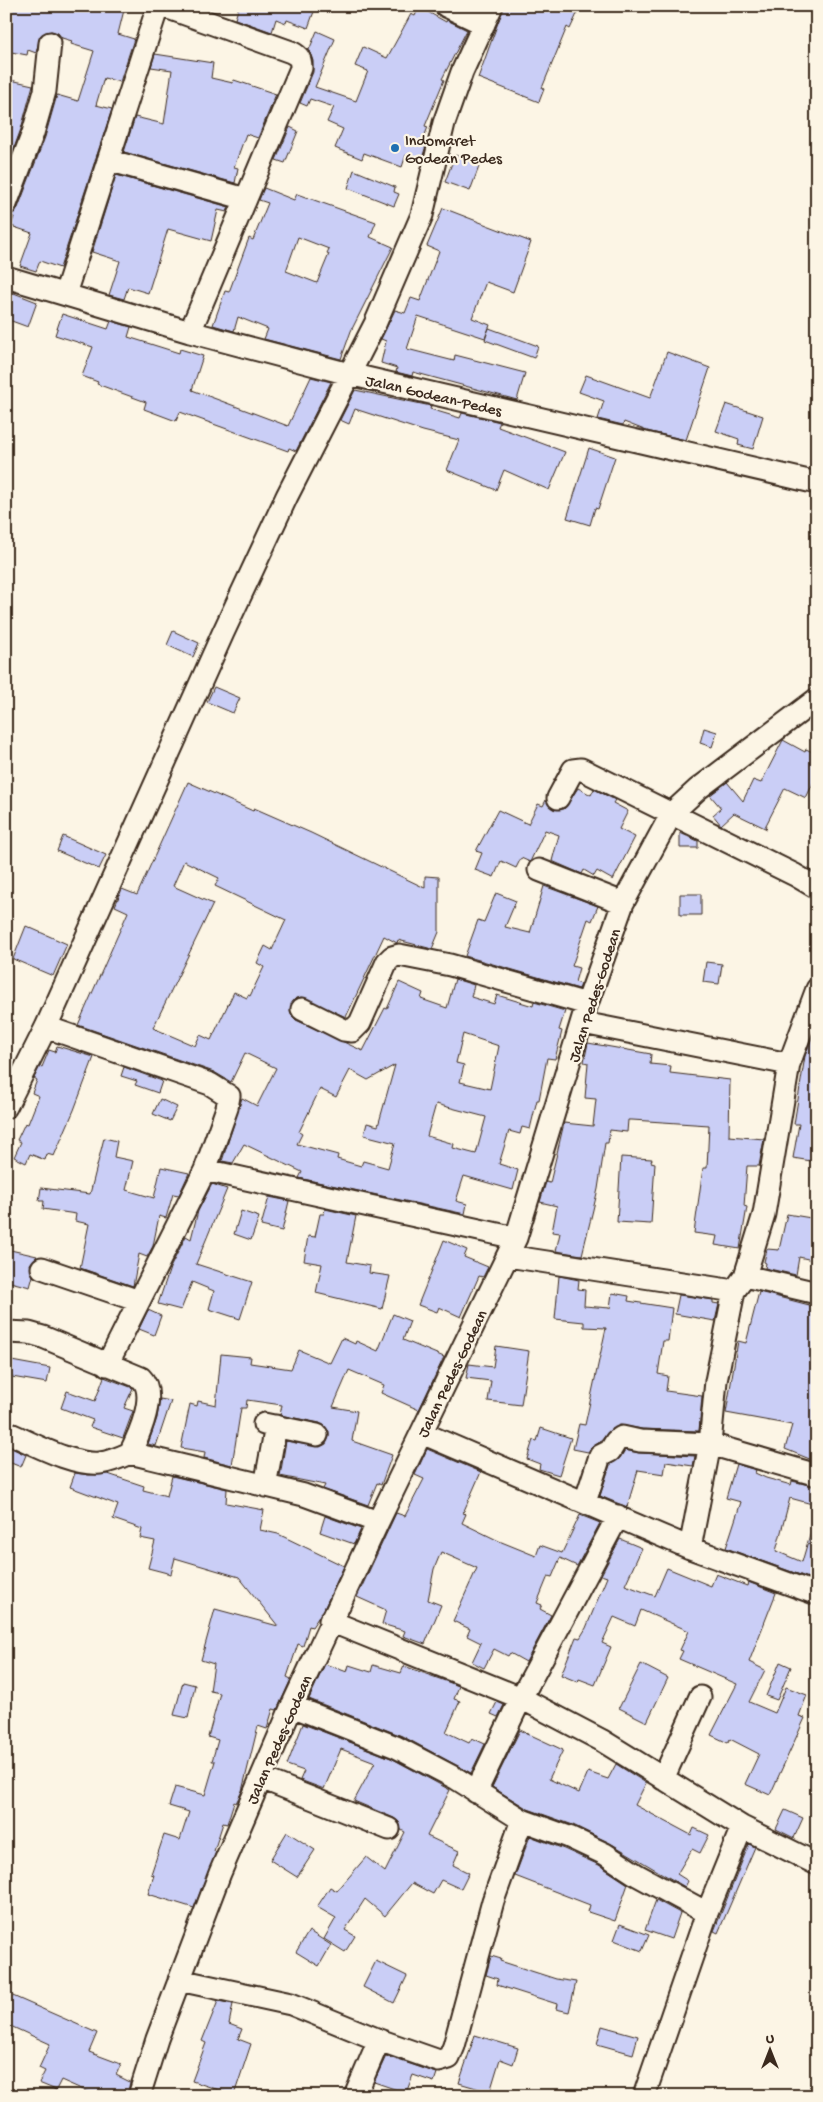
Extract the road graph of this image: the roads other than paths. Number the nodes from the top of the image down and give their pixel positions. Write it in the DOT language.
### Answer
graph roads {
  1 [pos="158,6"];
  2 [pos="163,6"];
  3 [pos="446,6"];
  4 [pos="488,15"];
  5 [pos="50,43"];
  6 [pos="108,160"];
  7 [pos="246,199"];
  8 [pos="6,204"];
  9 [pos="6,277"];
  10 [pos="65,294"];
  11 [pos="190,332"];
  12 [pos="349,374"];
  13 [pos="817,483"];
  14 [pos="817,699"];
  15 [pos="558,798"];
  16 [pos="672,813"];
  17 [pos="539,870"];
  18 [pos="817,888"];
  19 [pos="623,903"];
  20 [pos="817,989"];
  21 [pos="302,1009"];
  22 [pos="585,1014"];
  23 [pos="46,1027"];
  24 [pos="788,1064"];
  25 [pos="6,1107"];
  26 [pos="205,1170"];
  27 [pos="512,1247"];
  28 [pos="42,1268"];
  29 [pos="739,1283"];
  30 [pos="817,1293"];
  31 [pos="139,1301"];
  32 [pos="6,1332"];
  33 [pos="106,1365"];
  34 [pos="6,1432"];
  35 [pos="422,1432"];
  36 [pos="317,1435"];
  37 [pos="710,1444"];
  38 [pos="130,1453"];
  39 [pos="817,1475"];
  40 [pos="265,1486"];
  41 [pos="585,1502"];
  42 [pos="618,1516"];
  43 [pos="378,1522"];
  44 [pos="690,1548"];
  45 [pos="817,1594"];
  46 [pos="330,1621"];
  47 [pos="700,1697"];
  48 [pos="521,1698"];
  49 [pos="292,1706"];
  50 [pos="261,1778"];
  51 [pos="663,1779"];
  52 [pos="476,1792"];
  53 [pos="522,1820"];
  54 [pos="742,1826"];
  55 [pos="389,1830"];
  56 [pos="817,1864"];
  57 [pos="707,1914"];
  58 [pos="179,1980"];
  59 [pos="379,2040"];
  60 [pos="139,2096"];
  61 [pos="355,2096"];
  62 [pos="644,2096"];
  1 -- 6 [label="street"];
  2 -- 7 [label="street"];
  3 -- 4 [label="street"];
  4 -- 12 [label="street, Jalan Godean-Pedes"];
  5 -- 8 [label="street"];
  6 -- 7 [label="street"];
  6 -- 10 [label="street"];
  7 -- 11 [label="street"];
  9 -- 10 [label="street"];
  10 -- 11 [label="street"];
  11 -- 12 [label="street"];
  12 -- 13 [label="street, Jalan Godean-Pedes"];
  12 -- 23 [label="street"];
  14 -- 16 [label="street, Jalan Pedes-Godean"];
  15 -- 16 [label="street"];
  16 -- 18 [label="street"];
  16 -- 19 [label="street, Jalan Pedes-Godean"];
  17 -- 19 [label="street"];
  19 -- 22 [label="street, Jalan Pedes-Godean"];
  20 -- 24 [label="street"];
  21 -- 22 [label="street"];
  22 -- 24 [label="street"];
  22 -- 27 [label="street, Jalan Pedes-Godean"];
  23 -- 25 [label="street"];
  23 -- 26 [label="street"];
  24 -- 29 [label="street"];
  26 -- 27 [label="street"];
  26 -- 31 [label="street"];
  27 -- 29 [label="street"];
  27 -- 35 [label="street, Jalan Pedes-Godean"];
  28 -- 31 [label="street"];
  29 -- 30 [label="street"];
  29 -- 37 [label="street"];
  31 -- 33 [label="street"];
  32 -- 33 [label="street"];
  33 -- 38 [label="street"];
  34 -- 38 [label="street"];
  35 -- 41 [label="street"];
  35 -- 43 [label="street, Jalan Pedes-Godean"];
  36 -- 40 [label="street"];
  37 -- 39 [label="street"];
  37 -- 41 [label="street"];
  37 -- 44 [label="street"];
  38 -- 40 [label="street"];
  40 -- 43 [label="street"];
  41 -- 42 [label="street"];
  42 -- 44 [label="street"];
  42 -- 48 [label="street"];
  43 -- 46 [label="street, Jalan Pedes-Godean"];
  44 -- 45 [label="street"];
  46 -- 48 [label="street"];
  46 -- 49 [label="street, Jalan Pedes-Godean"];
  47 -- 51 [label="street"];
  48 -- 51 [label="street"];
  48 -- 52 [label="street"];
  49 -- 50 [label="street, Jalan Pedes-Godean"];
  49 -- 52 [label="street"];
  50 -- 55 [label="street"];
  50 -- 58 [label="street, Jalan Pedes-Godean"];
  51 -- 54 [label="street"];
  52 -- 53 [label="street"];
  53 -- 57 [label="street"];
  53 -- 59 [label="street"];
  54 -- 56 [label="street"];
  54 -- 57 [label="street"];
  57 -- 62 [label="street"];
  58 -- 59 [label="street"];
  58 -- 60 [label="street, Jalan Pedes-Godean"];
  59 -- 61 [label="street"];
}
